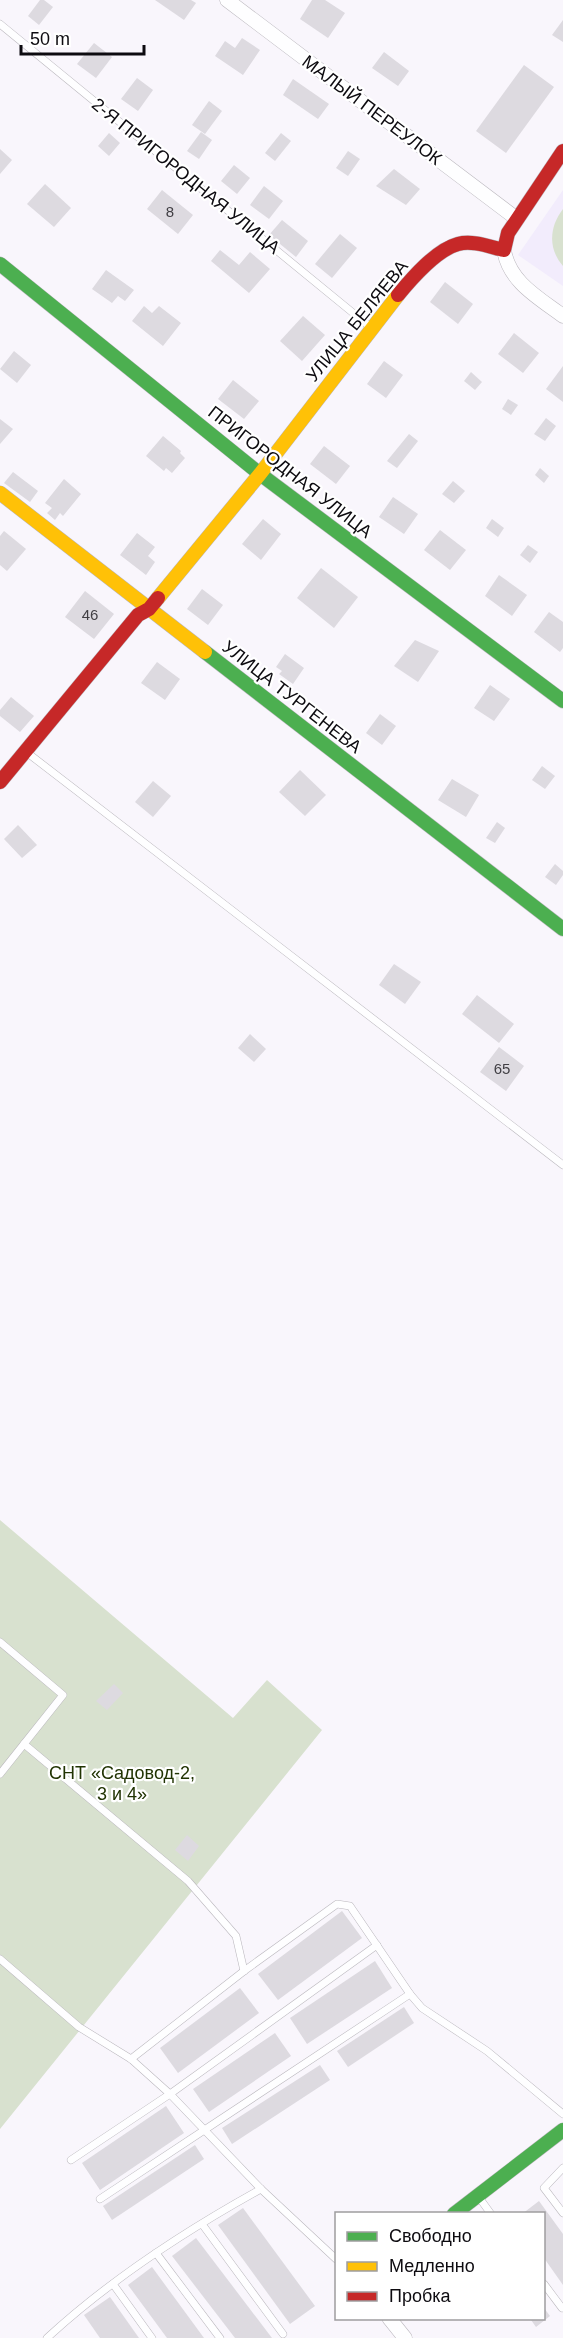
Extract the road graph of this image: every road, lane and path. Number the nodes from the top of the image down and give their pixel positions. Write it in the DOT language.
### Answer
graph roads {
  1 [pos="227,0"];
  2 [pos="0,24"];
  3 [pos="563,151"];
  4 [pos="517,219"];
  5 [pos="504,250"];
  6 [pos="0,264"];
  7 [pos="563,316"];
  8 [pos="371,328"];
  9 [pos="260,474"];
  10 [pos="0,493"];
  11 [pos="149,609"];
  12 [pos="563,701"];
  13 [pos="25,751"];
  14 [pos="0,782"];
  15 [pos="563,929"];
  16 [pos="563,1165"];
  17 [pos="0,1642"];
  18 [pos="24,1744"];
  19 [pos="0,1774"];
  20 [pos="377,1945"];
  21 [pos="0,1959"];
  22 [pos="244,1971"];
  23 [pos="410,1994"];
  24 [pos="131,2059"];
  25 [pos="170,2094"];
  26 [pos="563,2114"];
  27 [pos="203,2130"];
  28 [pos="563,2130"];
  29 [pos="71,2160"];
  30 [pos="563,2168"];
  31 [pos="261,2189"];
  32 [pos="477,2196"];
  33 [pos="100,2199"];
  34 [pos="457,2212"];
  35 [pos="489,2212"];
  36 [pos="563,2213"];
  37 [pos="202,2224"];
  38 [pos="156,2253"];
  39 [pos="335,2258"];
  40 [pos="113,2284"];
  41 [pos="545,2287"];
  42 [pos="562,2308"];
  43 [pos="390,2320"];
  44 [pos="283,2334"];
  45 [pos="47,2338"];
  46 [pos="152,2338"];
  47 [pos="220,2338"];
  48 [pos="405,2338"];
  1 -- 4 [label="street, МАЛЫЙ ПЕРЕУЛОК"];
  2 -- 8 [label="lane, 2-Я ПРИГОРОДНАЯ УЛИЦА"];
  3 -- 4 [label="street"];
  4 -- 5 [label="street"];
  5 -- 7 [label="street"];
  5 -- 8 [label="street, УЛИЦА БЕЛЯЕВА"];
  6 -- 9 [label="street, ПРИГОРОДНАЯ УЛИЦА"];
  8 -- 9 [label="street, УЛИЦА БЕЛЯЕВА"];
  9 -- 11 [label="street, УЛИЦА БЕЛЯЕВА"];
  9 -- 12 [label="street, ПРИГОРОДНАЯ УЛИЦА"];
  10 -- 11 [label="street, УЛИЦА ТУРГЕНЕВА"];
  11 -- 13 [label="street, УЛИЦА БЕЛЯЕВА"];
  11 -- 15 [label="street, УЛИЦА ТУРГЕНЕВА"];
  13 -- 14 [label="street, УЛИЦА БЕЛЯЕВА"];
  13 -- 16 [label="lane"];
  17 -- 18 [label="lane"];
  18 -- 19 [label="lane"];
  18 -- 22 [label="lane"];
  20 -- 22 [label="lane"];
  20 -- 23 [label="lane"];
  20 -- 25 [label="lane"];
  21 -- 24 [label="lane"];
  22 -- 24 [label="lane"];
  23 -- 26 [label="lane"];
  23 -- 27 [label="lane"];
  24 -- 25 [label="lane"];
  25 -- 27 [label="lane"];
  25 -- 29 [label="lane"];
  27 -- 31 [label="lane"];
  27 -- 33 [label="lane"];
  28 -- 32 [label="street"];
  30 -- 36 [label="lane"];
  31 -- 37 [label="lane"];
  31 -- 39 [label="lane"];
  32 -- 34 [label="street"];
  32 -- 35 [label="lane"];
  37 -- 38 [label="lane"];
  37 -- 44 [label="lane"];
  38 -- 40 [label="lane"];
  38 -- 47 [label="lane"];
  40 -- 45 [label="lane"];
  40 -- 46 [label="lane"];
  41 -- 42 [label="lane"];
  43 -- 48 [label="street"];
}
